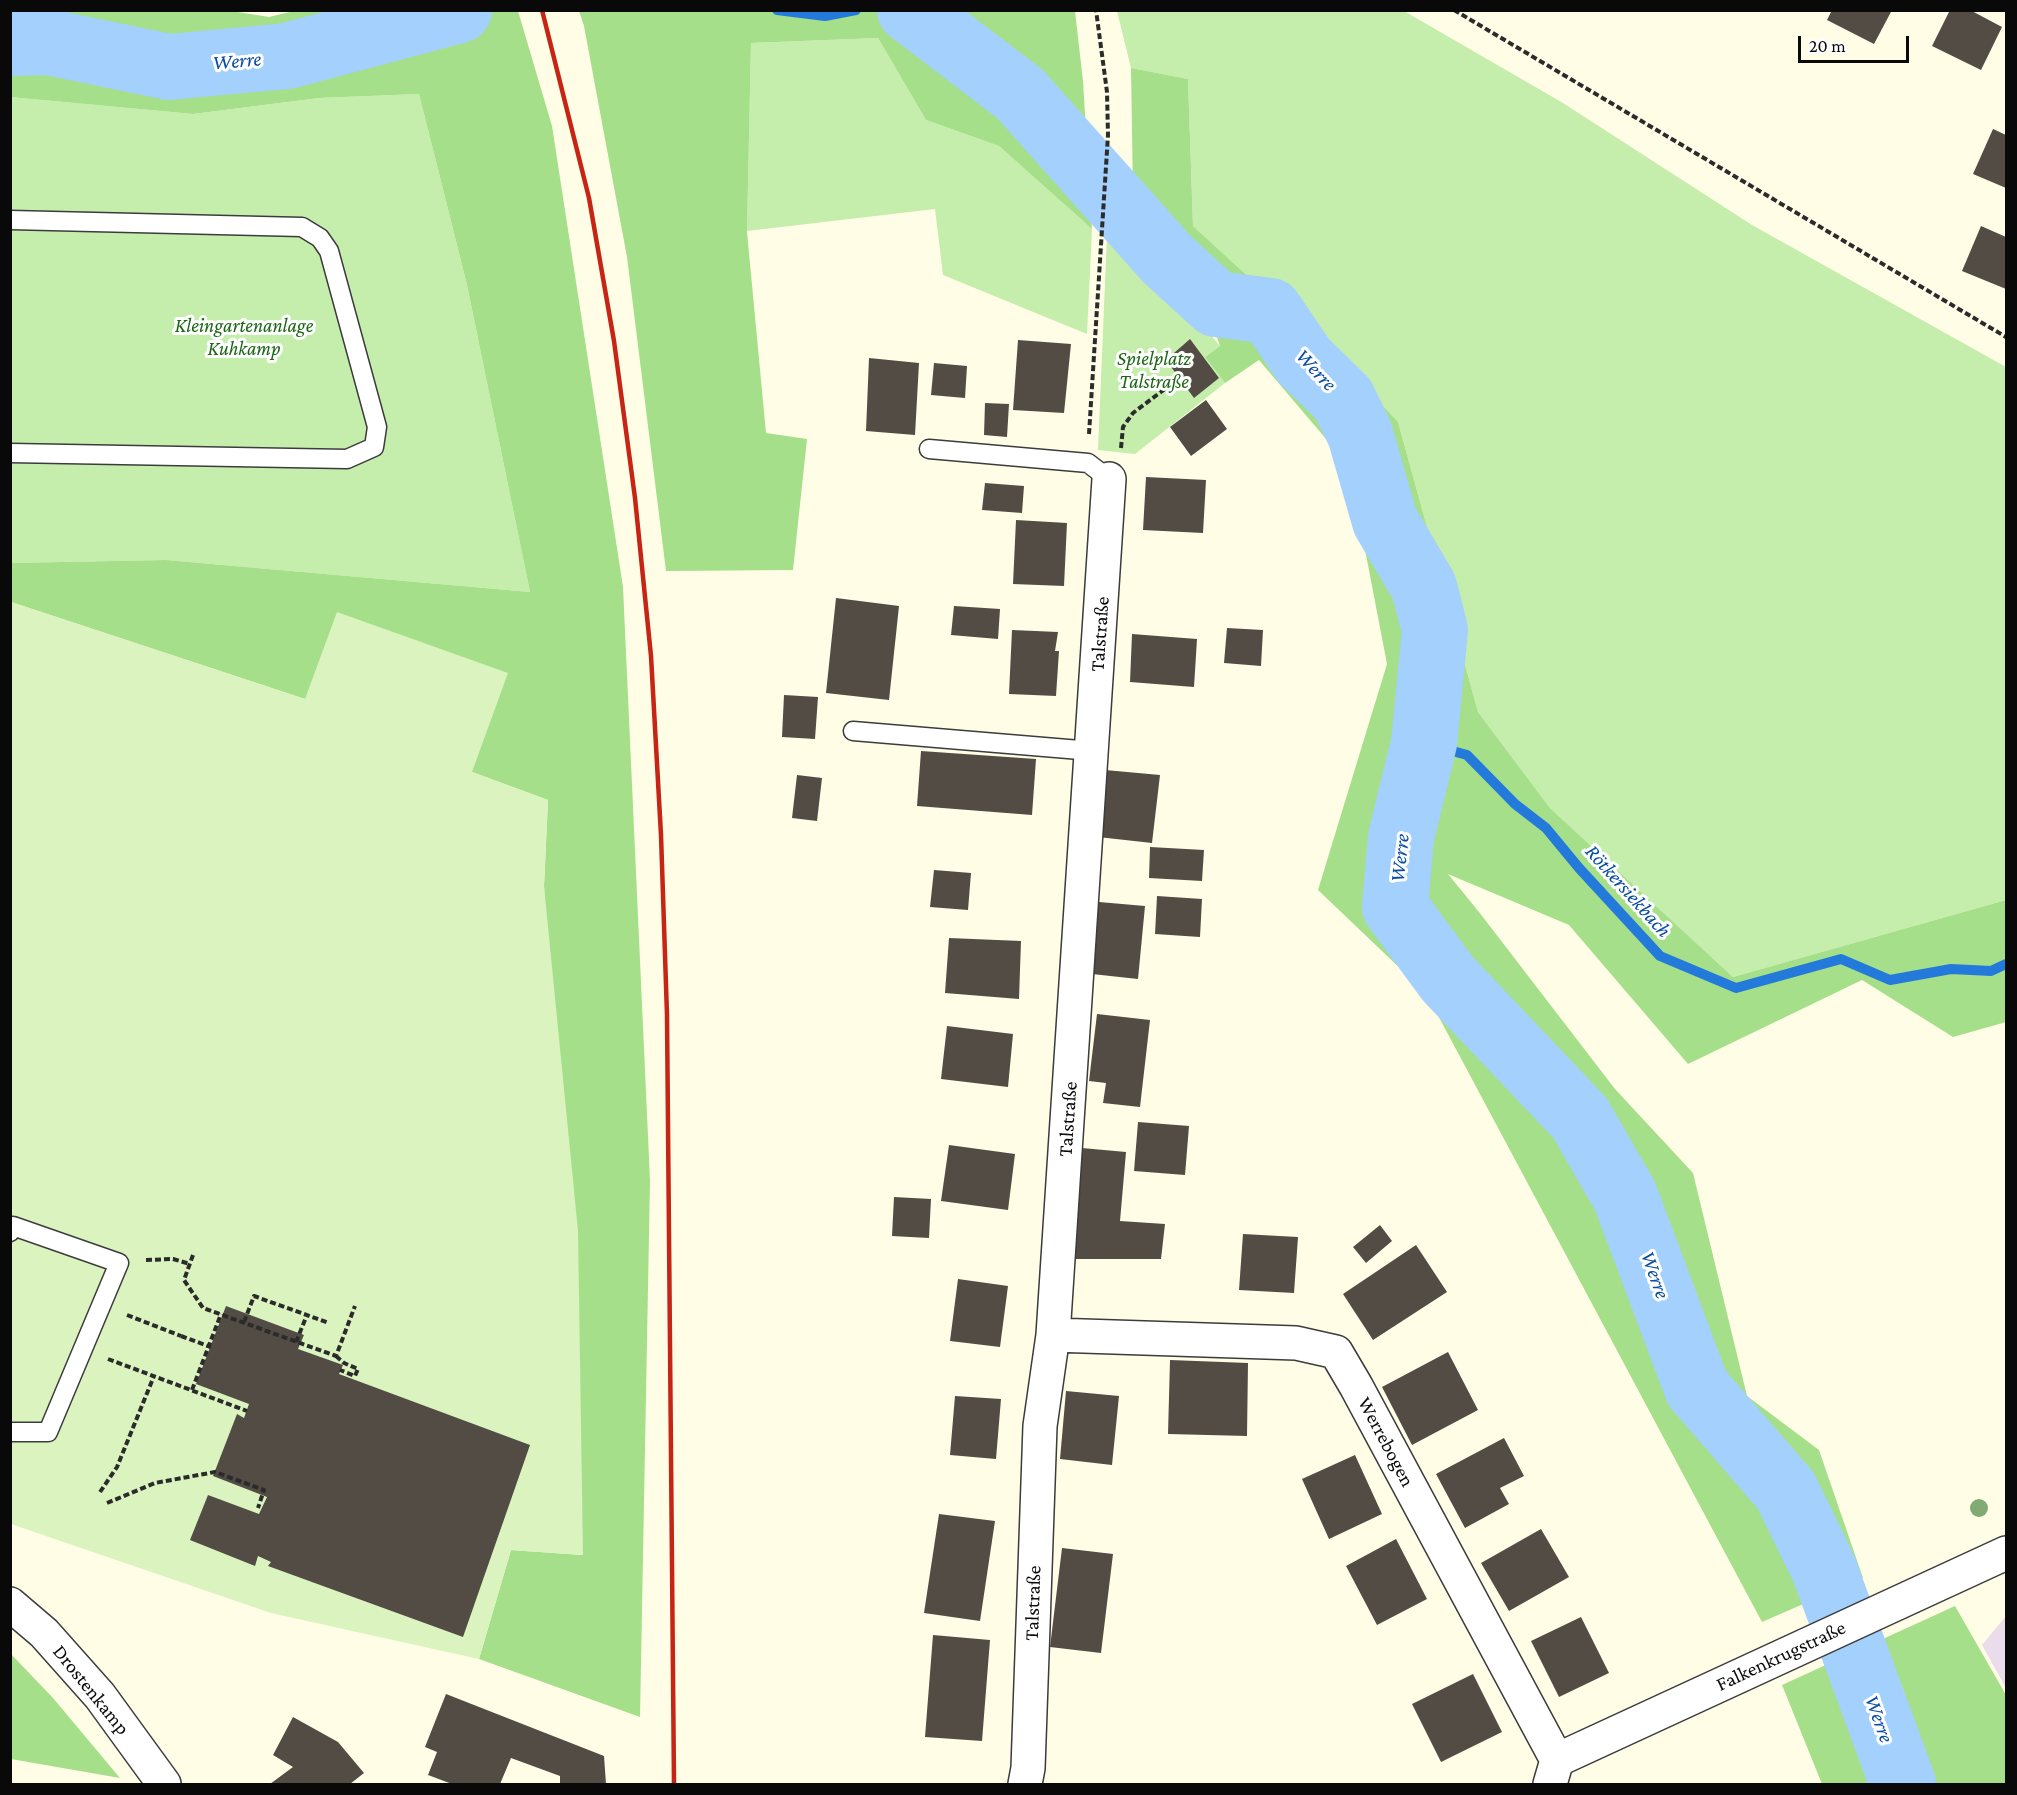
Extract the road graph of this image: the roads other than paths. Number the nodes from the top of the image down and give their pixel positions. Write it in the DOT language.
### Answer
graph roads {
  1 [pos="10,220"];
  2 [pos="929,449"];
  3 [pos="10,453"];
  4 [pos="1106,464"];
  5 [pos="853,731"];
  6 [pos="1092,751"];
  7 [pos="10,1232"];
  8 [pos="1053,1335"];
  9 [pos="10,1432"];
  10 [pos="2007,1552"];
  11 [pos="10,1604"];
  12 [pos="1553,1772"];
  13 [pos="164,1785"];
  14 [pos="1025,1785"];
  1 -- 3 [label="lane"];
  2 -- 4 [label="lane"];
  4 -- 6 [label="street, Talstraße"];
  5 -- 6 [label="lane"];
  6 -- 8 [label="street, Talstraße"];
  7 -- 9 [label="lane"];
  8 -- 12 [label="street, Werrebogen"];
  8 -- 14 [label="street, Talstraße"];
  10 -- 12 [label="street, Falkenkrugstraße"];
  11 -- 13 [label="street, Drostenkamp"];
}
